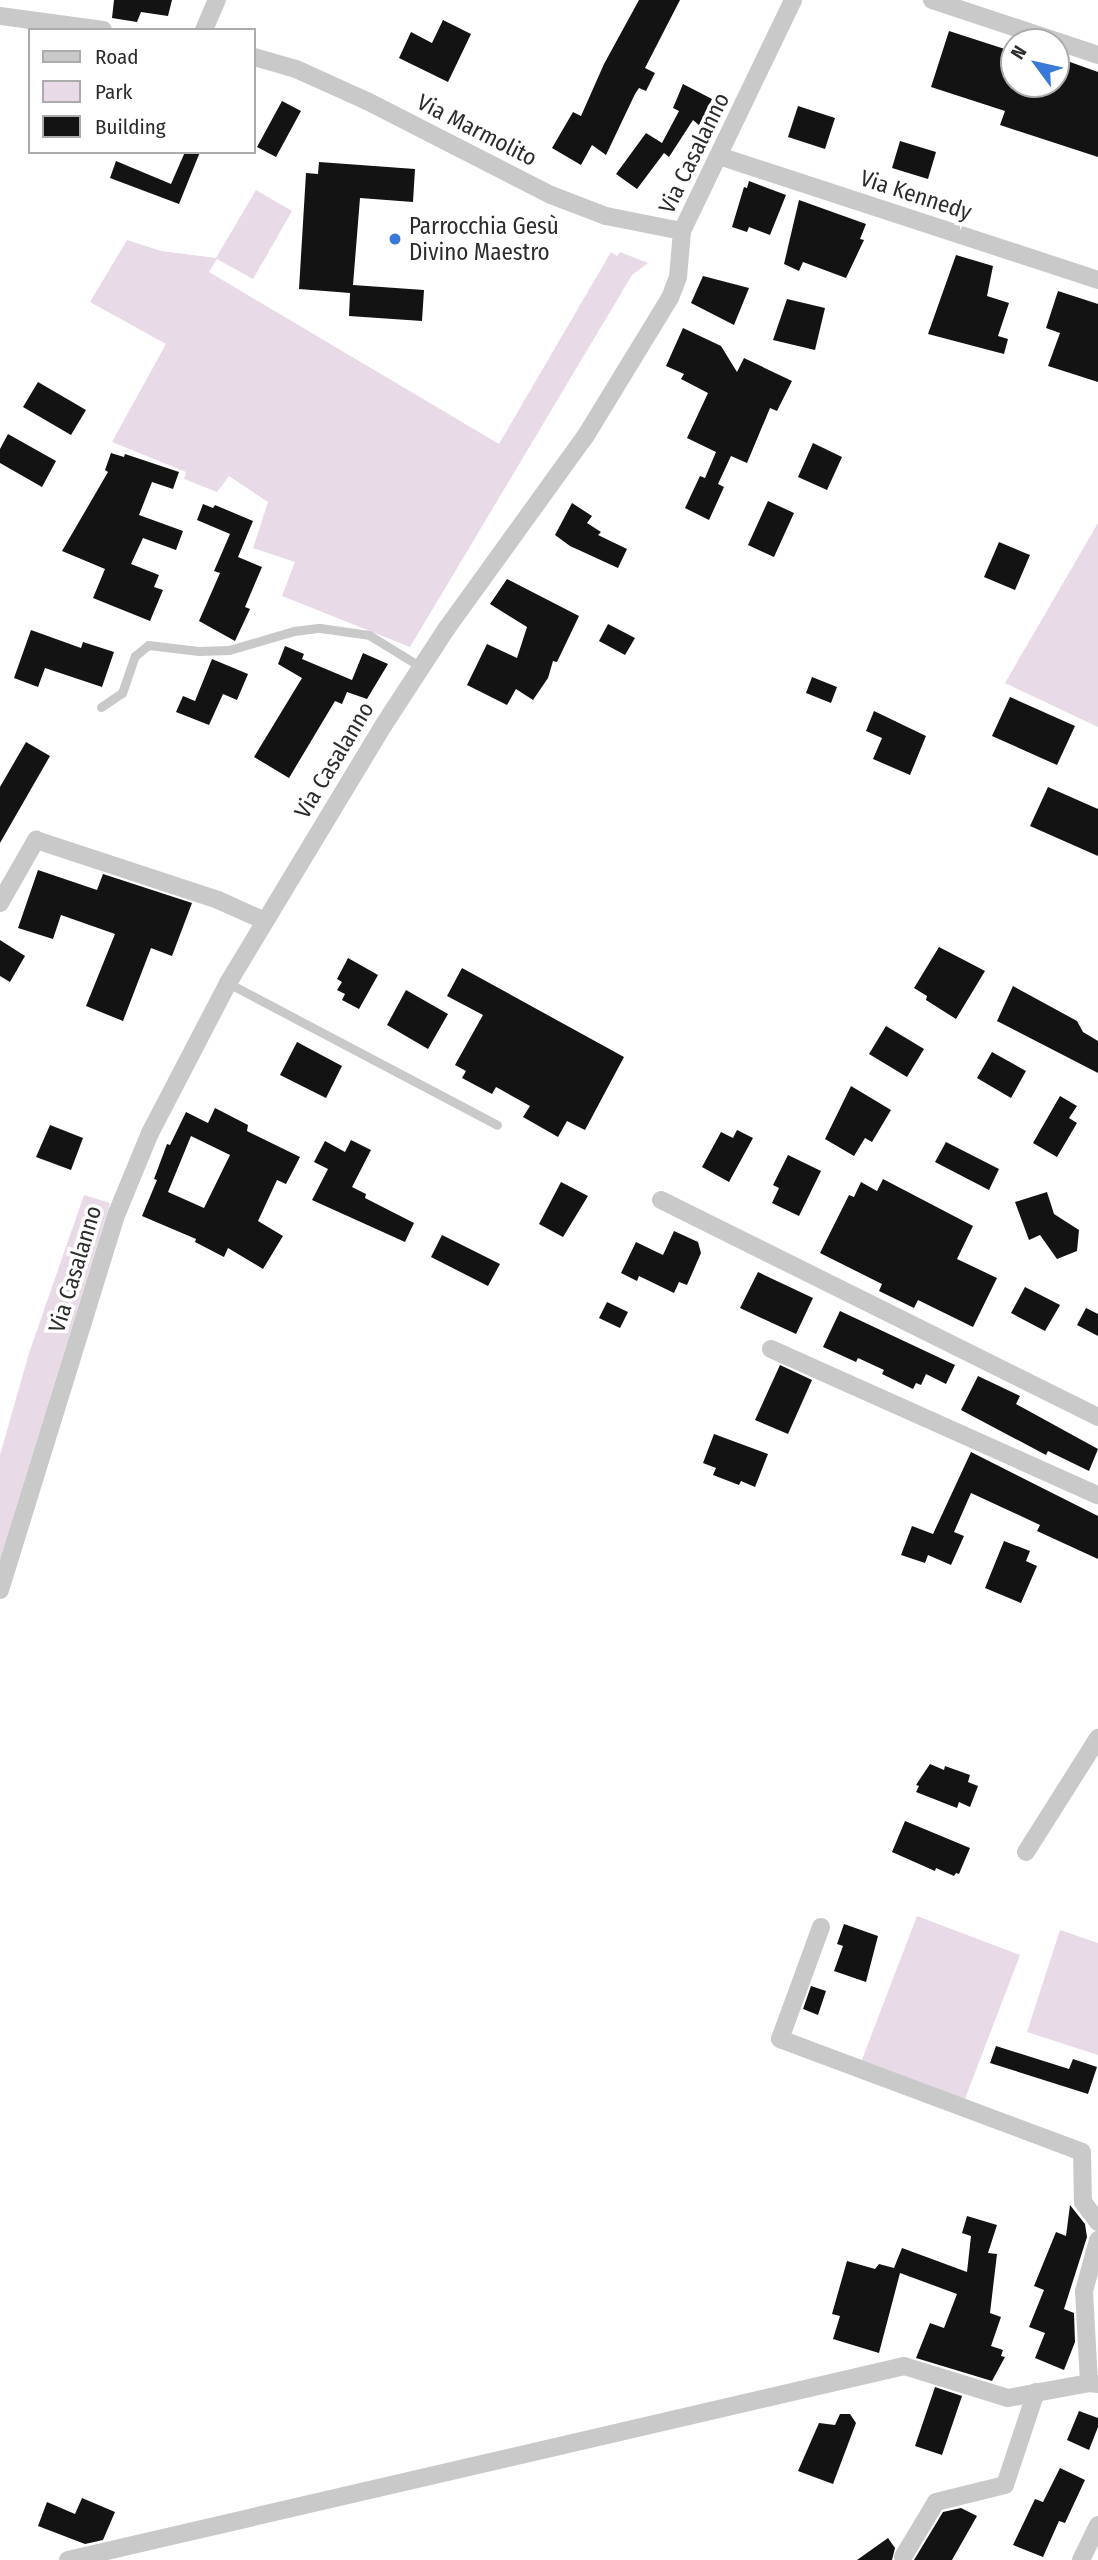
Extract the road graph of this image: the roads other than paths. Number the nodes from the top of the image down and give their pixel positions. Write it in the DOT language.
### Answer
graph roads {
  1 [pos="217,0"];
  2 [pos="793,0"];
  3 [pos="932,0"];
  4 [pos="0,16"];
  5 [pos="88,28"];
  6 [pos="205,28"];
  7 [pos="1098,55"];
  8 [pos="256,58"];
  9 [pos="719,156"];
  10 [pos="682,231"];
  11 [pos="1098,280"];
  12 [pos="421,667"];
  13 [pos="102,707"];
  14 [pos="0,902"];
  15 [pos="265,921"];
  16 [pos="228,983"];
  17 [pos="497,1125"];
  18 [pos="661,1200"];
  19 [pos="771,1349"];
  20 [pos="1098,1417"];
  21 [pos="1098,1495"];
  22 [pos="0,1590"];
  23 [pos="1098,1738"];
  24 [pos="1026,1852"];
  25 [pos="821,1927"];
  26 [pos="1098,2222"];
  27 [pos="1098,2239"];
  28 [pos="1094,2383"];
  29 [pos="1036,2392"];
  30 [pos="1098,2525"];
  31 [pos="902,2557"];
  32 [pos="68,2560"];
  33 [pos="1081,2560"];
  1 -- 6 [label="street"];
  2 -- 9 [label="street, Via Casalanno"];
  3 -- 7 [label="street"];
  4 -- 5 [label="street"];
  8 -- 10 [label="street, Via Marmolito"];
  9 -- 10 [label="street, Via Casalanno"];
  9 -- 11 [label="street, Via Kennedy"];
  10 -- 12 [label="street, Via Casalanno"];
  12 -- 13 [label="lane"];
  12 -- 15 [label="street, Via Casalanno"];
  14 -- 15 [label="street"];
  15 -- 16 [label="street, Via Casalanno"];
  16 -- 17 [label="lane"];
  16 -- 22 [label="street, Via Casalanno"];
  18 -- 20 [label="street"];
  19 -- 21 [label="street"];
  23 -- 24 [label="street"];
  25 -- 26 [label="street"];
  27 -- 28 [label="street"];
  28 -- 29 [label="street"];
  29 -- 31 [label="street"];
  29 -- 32 [label="street"];
  30 -- 33 [label="street"];
}
